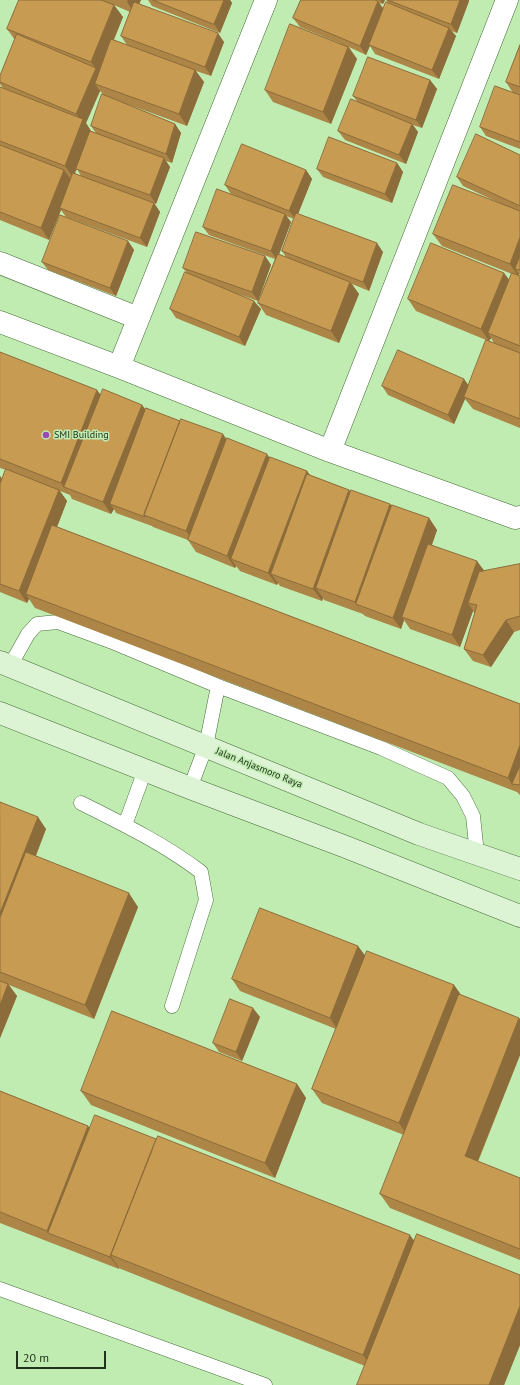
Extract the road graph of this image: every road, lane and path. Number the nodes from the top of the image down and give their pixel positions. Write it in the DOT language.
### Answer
graph roads {
  1 [pos="266,0"];
  2 [pos="508,0"];
  3 [pos="0,263"];
  4 [pos="138,318"];
  5 [pos="0,322"];
  6 [pos="119,367"];
  7 [pos="330,451"];
  8 [pos="520,517"];
  9 [pos="5,664"];
  10 [pos="218,686"];
  11 [pos="0,713"];
  12 [pos="206,746"];
  13 [pos="145,770"];
  14 [pos="190,788"];
  15 [pos="80,803"];
  16 [pos="125,825"];
  17 [pos="476,854"];
  18 [pos="517,863"];
  19 [pos="520,916"];
  20 [pos="172,1006"];
  21 [pos="0,1289"];
  22 [pos="264,1385"];
  1 -- 4 [label="street"];
  2 -- 7 [label="street"];
  3 -- 4 [label="street"];
  4 -- 6 [label="street"];
  5 -- 6 [label="street"];
  6 -- 7 [label="street"];
  7 -- 8 [label="street"];
  9 -- 10 [label="lane"];
  9 -- 12 [label="street, Jalan Anjasmoro Raya"];
  10 -- 12 [label="lane"];
  10 -- 17 [label="lane"];
  11 -- 13 [label="street"];
  12 -- 14 [label="lane"];
  12 -- 17 [label="street, Jalan Anjasmoro Raya"];
  13 -- 14 [label="street"];
  13 -- 16 [label="lane"];
  14 -- 19 [label="street"];
  15 -- 16 [label="lane"];
  16 -- 20 [label="lane"];
  17 -- 18 [label="street, Jalan Anjasmoro Raya"];
  21 -- 22 [label="lane"];
}
